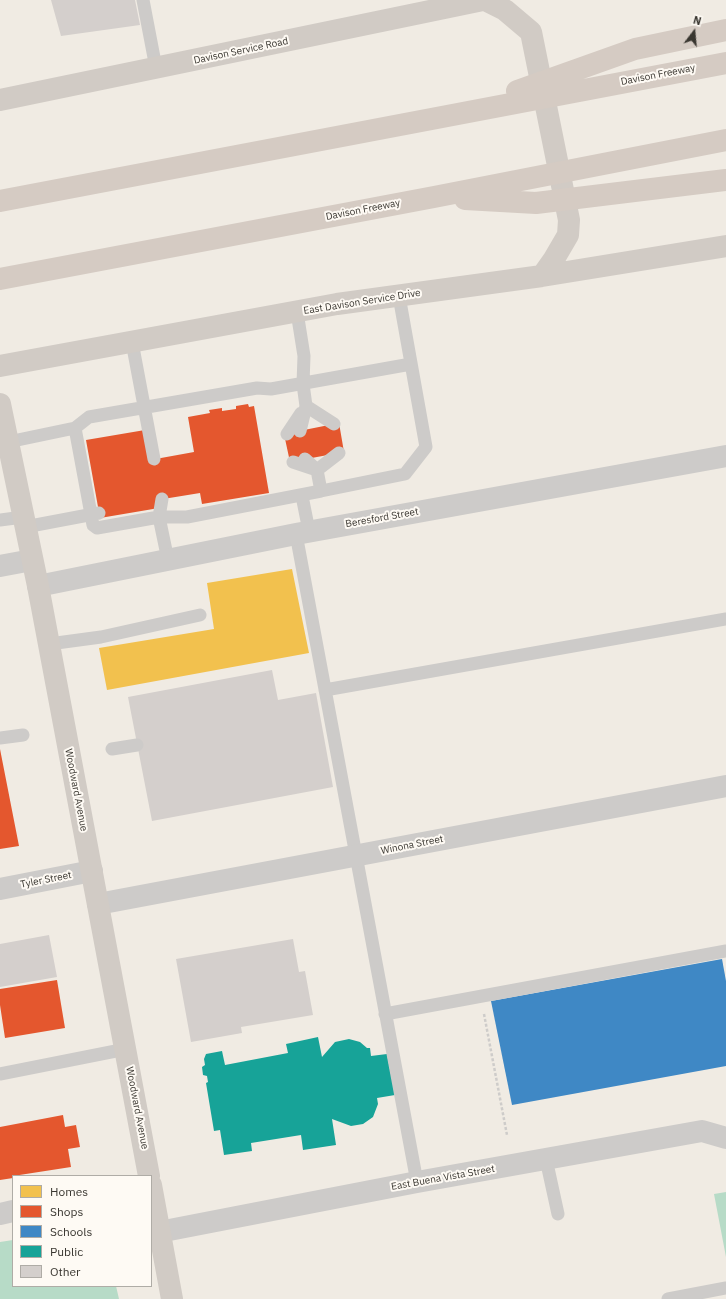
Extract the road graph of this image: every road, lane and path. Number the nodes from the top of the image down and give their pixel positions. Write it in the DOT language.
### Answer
graph roads {
  1 [pos="143,0"];
  2 [pos="484,0"];
  3 [pos="726,30"];
  4 [pos="726,63"];
  5 [pos="156,68"];
  6 [pos="0,100"];
  7 [pos="453,114"];
  8 [pos="726,140"];
  9 [pos="726,180"];
  10 [pos="434,197"];
  11 [pos="0,201"];
  12 [pos="726,246"];
  13 [pos="542,276"];
  14 [pos="0,279"];
  15 [pos="399,296"];
  16 [pos="297,312"];
  17 [pos="132,342"];
  18 [pos="411,364"];
  19 [pos="0,366"];
  20 [pos="303,384"];
  21 [pos="0,404"];
  22 [pos="306,406"];
  23 [pos="145,408"];
  24 [pos="334,424"];
  25 [pos="320,427"];
  26 [pos="75,428"];
  27 [pos="300,431"];
  28 [pos="287,434"];
  29 [pos="5,440"];
  30 [pos="340,452"];
  31 [pos="152,455"];
  32 [pos="326,455"];
  33 [pos="726,456"];
  34 [pos="299,461"];
  35 [pos="317,470"];
  36 [pos="321,491"];
  37 [pos="302,496"];
  38 [pos="160,501"];
  39 [pos="95,514"];
  40 [pos="159,517"];
  41 [pos="0,520"];
  42 [pos="24,522"];
  43 [pos="302,532"];
  44 [pos="32,560"];
  45 [pos="168,560"];
  46 [pos="0,566"];
  47 [pos="38,586"];
  48 [pos="200,615"];
  49 [pos="726,619"];
  50 [pos="49,644"];
  51 [pos="325,690"];
  52 [pos="22,735"];
  53 [pos="0,738"];
  54 [pos="137,745"];
  55 [pos="112,749"];
  56 [pos="726,786"];
  57 [pos="355,855"];
  58 [pos="92,871"];
  59 [pos="0,889"];
  60 [pos="98,904"];
  61 [pos="726,951"];
  62 [pos="480,996"];
  63 [pos="385,1014"];
  64 [pos="126,1049"];
  65 [pos="0,1074"];
  66 [pos="507,1135"];
  67 [pos="726,1138"];
  68 [pos="546,1159"];
  69 [pos="150,1175"];
  70 [pos="418,1182"];
  71 [pos="152,1191"];
  72 [pos="12,1211"];
  73 [pos="0,1214"];
  74 [pos="558,1214"];
  75 [pos="159,1232"];
  76 [pos="726,1288"];
  77 [pos="172,1299"];
  78 [pos="668,1299"];
  1 -- 5 [label="lane"];
  2 -- 5 [label="main road, Davison Service Road"];
  2 -- 13 [label="main road"];
  3 -- 7 [label="highway"];
  4 -- 7 [label="highway, Davison Freeway"];
  5 -- 6 [label="main road, Davison Service Road"];
  7 -- 11 [label="highway, Davison Freeway"];
  8 -- 10 [label="highway, Davison Freeway"];
  9 -- 10 [label="highway"];
  10 -- 14 [label="highway, Davison Freeway"];
  12 -- 13 [label="main road, East Davison Service Drive"];
  13 -- 15 [label="main road, East Davison Service Drive"];
  15 -- 16 [label="main road, East Davison Service Drive"];
  15 -- 18 [label="lane"];
  16 -- 17 [label="main road, East Davison Service Drive"];
  16 -- 20 [label="lane"];
  17 -- 19 [label="main road, East Davison Service Drive"];
  17 -- 23 [label="lane"];
  18 -- 20 [label="lane"];
  18 -- 36 [label="lane"];
  20 -- 22 [label="lane"];
  20 -- 23 [label="lane"];
  21 -- 29 [label="main road, Woodward Avenue"];
  22 -- 24 [label="lane"];
  22 -- 25 [label="lane"];
  22 -- 27 [label="lane"];
  22 -- 28 [label="lane"];
  23 -- 26 [label="lane"];
  23 -- 31 [label="lane"];
  26 -- 29 [label="lane"];
  26 -- 39 [label="lane"];
  29 -- 42 [label="main road, Woodward Avenue"];
  30 -- 35 [label="lane"];
  32 -- 35 [label="lane"];
  33 -- 43 [label="street, Beresford Street"];
  34 -- 35 [label="lane"];
  35 -- 36 [label="lane"];
  36 -- 37 [label="lane"];
  37 -- 40 [label="lane"];
  37 -- 43 [label="lane"];
  38 -- 40 [label="lane"];
  39 -- 40 [label="lane"];
  39 -- 42 [label="lane"];
  40 -- 45 [label="lane"];
  41 -- 42 [label="lane"];
  42 -- 44 [label="main road, Woodward Avenue"];
  43 -- 45 [label="street, Beresford Street"];
  43 -- 51 [label="lane"];
  44 -- 46 [label="street"];
  44 -- 47 [label="main road, Woodward Avenue"];
  45 -- 47 [label="street, Beresford Street"];
  47 -- 50 [label="main road, Woodward Avenue"];
  48 -- 50 [label="lane"];
  49 -- 51 [label="lane"];
  50 -- 58 [label="main road, Woodward Avenue"];
  51 -- 57 [label="lane"];
  52 -- 53 [label="lane"];
  54 -- 55 [label="lane"];
  56 -- 57 [label="street, Winona Street"];
  57 -- 60 [label="street, Winona Street"];
  57 -- 63 [label="lane"];
  58 -- 59 [label="street, Tyler Street"];
  58 -- 60 [label="main road, Woodward Avenue"];
  60 -- 64 [label="main road, Woodward Avenue"];
  61 -- 62 [label="lane"];
  62 -- 63 [label="lane"];
  62 -- 66 [label="path"];
  63 -- 70 [label="lane"];
  64 -- 65 [label="lane"];
  64 -- 69 [label="main road, Woodward Avenue"];
  67 -- 68 [label="street, East Buena Vista Street"];
  68 -- 70 [label="street, East Buena Vista Street"];
  68 -- 74 [label="lane"];
  70 -- 75 [label="street, East Buena Vista Street"];
  71 -- 75 [label="main road"];
  72 -- 73 [label="street"];
  75 -- 77 [label="main road"];
  76 -- 78 [label="lane"];
}
